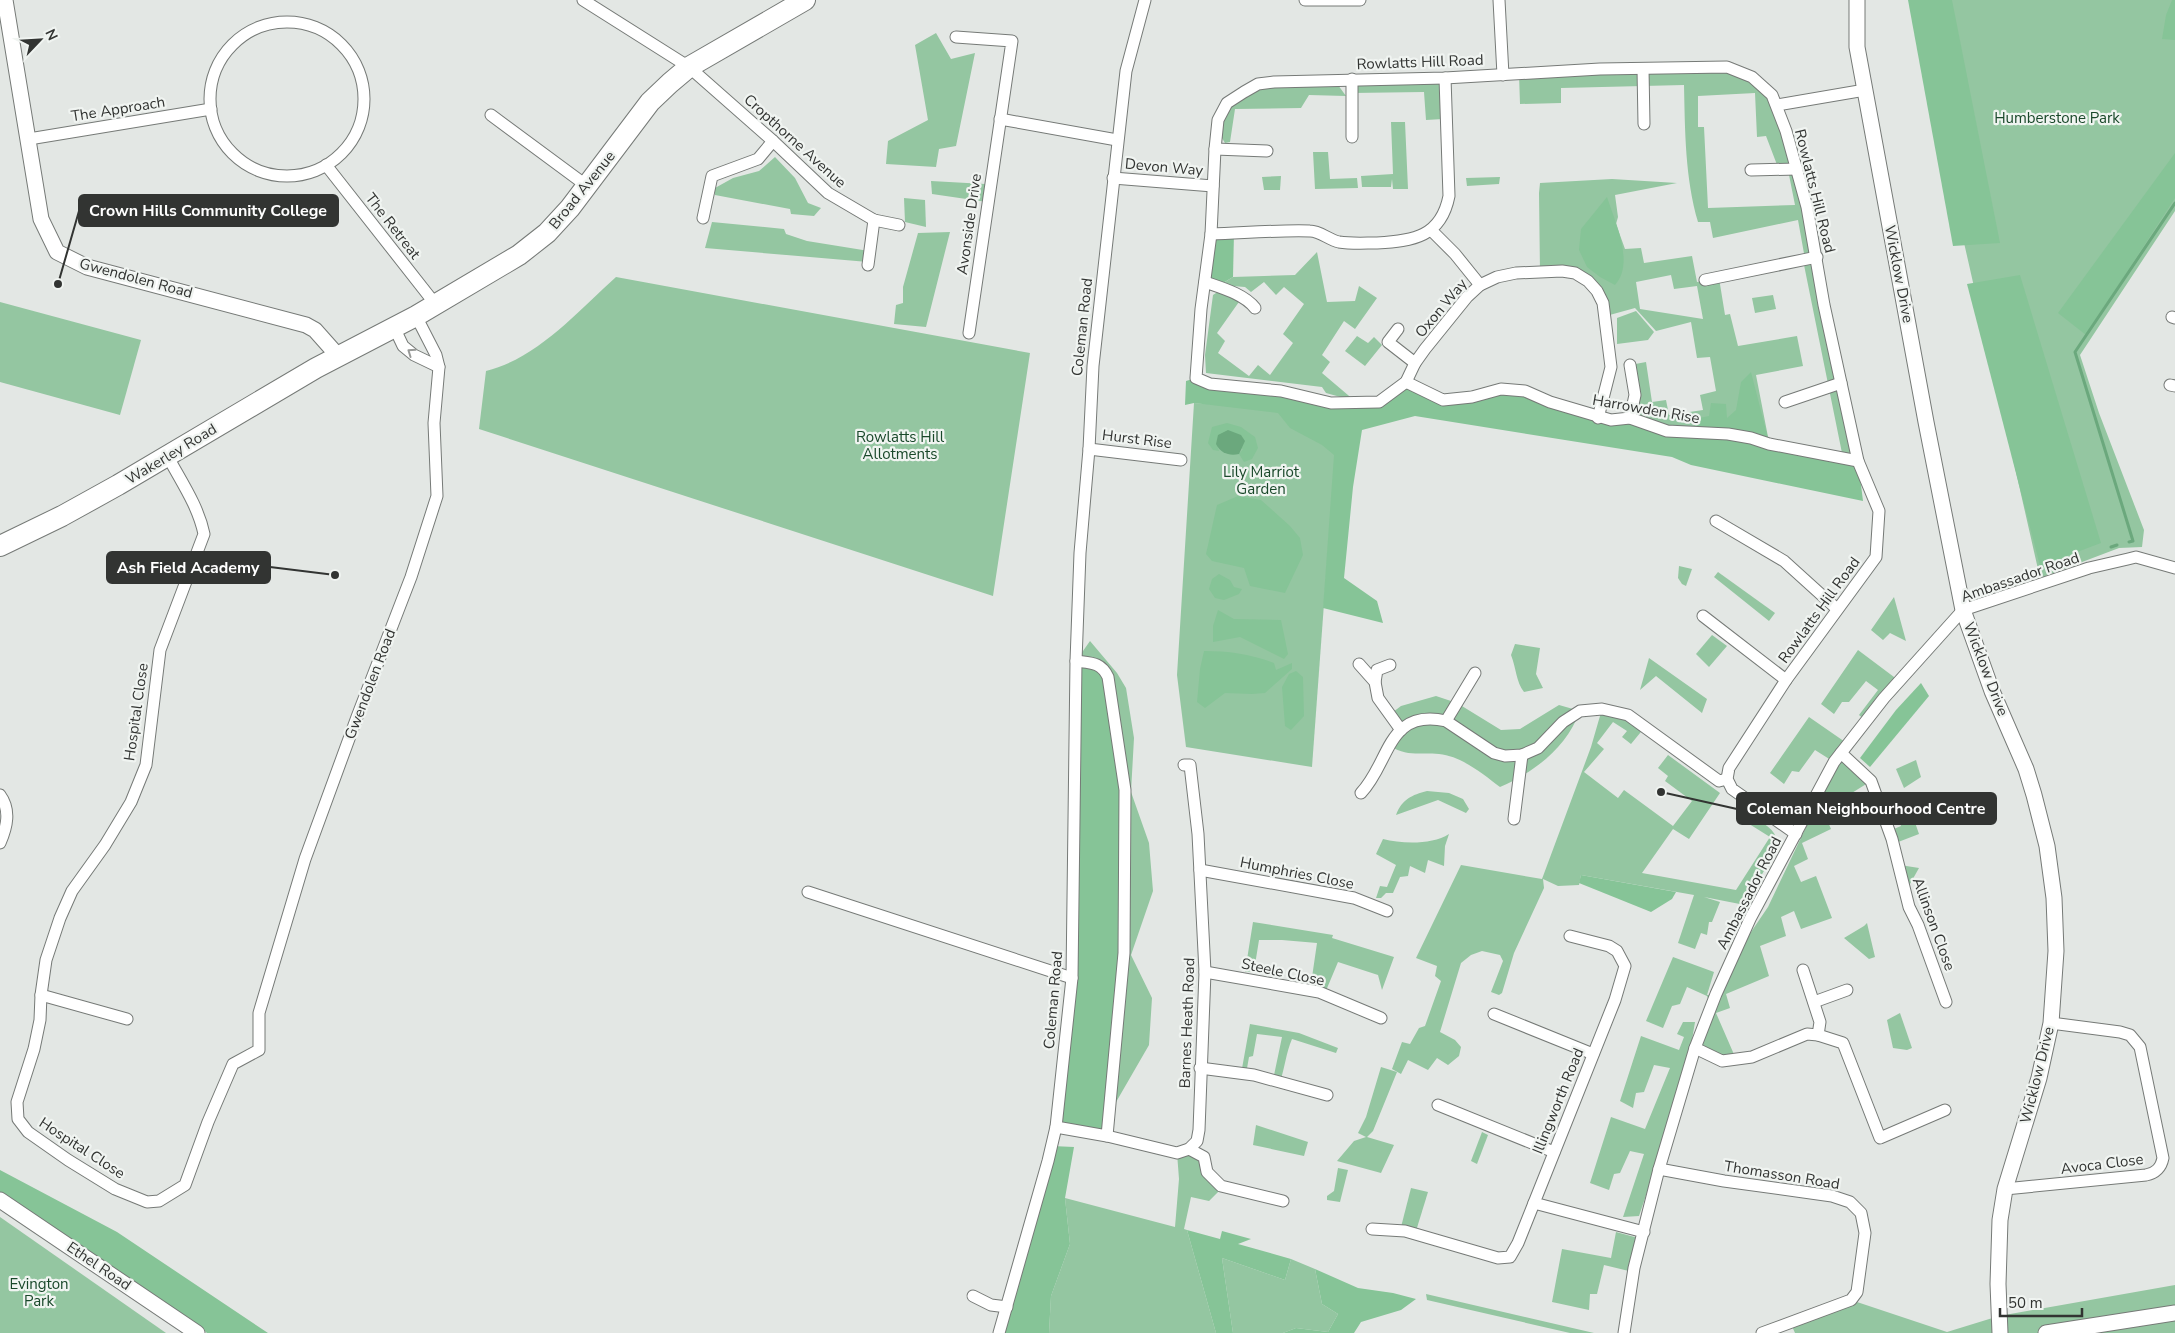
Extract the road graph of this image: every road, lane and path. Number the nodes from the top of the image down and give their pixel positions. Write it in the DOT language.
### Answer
graph roads {
  1 [pos="5,0"];
  2 [pos="583,0"];
  3 [pos="805,0"];
  4 [pos="1145,0"];
  5 [pos="1305,0"];
  6 [pos="1326,0"];
  7 [pos="1360,0"];
  8 [pos="1499,0"];
  9 [pos="1857,0"];
  10 [pos="956,37"];
  11 [pos="689,67"];
  12 [pos="1643,69"];
  13 [pos="1503,75"];
  14 [pos="1446,78"];
  15 [pos="1352,79"];
  16 [pos="1864,90"];
  17 [pos="1776,105"];
  18 [pos="211,109"];
  19 [pos="492,115"];
  20 [pos="1000,119"];
  21 [pos="1644,124"];
  22 [pos="1352,137"];
  23 [pos="29,139"];
  24 [pos="1117,140"];
  25 [pos="773,141"];
  26 [pos="1215,150"];
  27 [pos="1267,151"];
  28 [pos="326,166"];
  29 [pos="1797,169"];
  30 [pos="1751,170"];
  31 [pos="1113,178"];
  32 [pos="587,186"];
  33 [pos="1213,186"];
  34 [pos="703,218"];
  35 [pos="874,220"];
  36 [pos="899,225"];
  37 [pos="1431,230"];
  38 [pos="1211,234"];
  39 [pos="1817,257"];
  40 [pos="868,265"];
  41 [pos="1705,280"];
  42 [pos="1205,282"];
  43 [pos="1480,285"];
  44 [pos="436,305"];
  45 [pos="1255,308"];
  46 [pos="416,316"];
  47 [pos="394,327"];
  48 [pos="1398,330"];
  49 [pos="969,333"];
  50 [pos="338,356"];
  51 [pos="1415,363"];
  52 [pos="1630,365"];
  53 [pos="438,367"];
  54 [pos="1196,378"];
  55 [pos="1406,382"];
  56 [pos="1842,383"];
  57 [pos="1785,402"];
  58 [pos="1598,418"];
  59 [pos="1630,418"];
  60 [pos="1089,449"];
  61 [pos="167,455"];
  62 [pos="1181,460"];
  63 [pos="1858,460"];
  64 [pos="1716,522"];
  65 [pos="0,546"];
  66 [pos="2175,568"];
  67 [pos="1837,608"];
  68 [pos="1963,610"];
  69 [pos="1703,616"];
  70 [pos="1076,661"];
  71 [pos="1359,664"];
  72 [pos="1390,665"];
  73 [pos="1475,673"];
  74 [pos="1786,680"];
  75 [pos="1375,682"];
  76 [pos="1446,721"];
  77 [pos="1401,730"];
  78 [pos="1841,753"];
  79 [pos="1522,755"];
  80 [pos="1184,766"];
  81 [pos="1727,779"];
  82 [pos="1361,793"];
  83 [pos="0,796"];
  84 [pos="1514,820"];
  85 [pos="1796,834"];
  86 [pos="0,843"];
  87 [pos="1200,870"];
  88 [pos="808,892"];
  89 [pos="1387,911"];
  90 [pos="1570,936"];
  91 [pos="1803,970"];
  92 [pos="1205,972"];
  93 [pos="1072,978"];
  94 [pos="1847,990"];
  95 [pos="41,995"];
  96 [pos="1814,1002"];
  97 [pos="1946,1002"];
  98 [pos="1494,1014"];
  99 [pos="1381,1018"];
  100 [pos="127,1019"];
  101 [pos="2050,1023"];
  102 [pos="1818,1034"];
  103 [pos="1695,1048"];
  104 [pos="259,1050"];
  105 [pos="1593,1054"];
  106 [pos="1200,1068"];
  107 [pos="1327,1096"];
  108 [pos="1438,1105"];
  109 [pos="1946,1110"];
  110 [pos="1056,1127"];
  111 [pos="1107,1136"];
  112 [pos="1189,1149"];
  113 [pos="1554,1152"];
  114 [pos="1659,1169"];
  115 [pos="2005,1189"];
  116 [pos="0,1200"];
  117 [pos="1278,1203"];
  118 [pos="1534,1203"];
  119 [pos="1372,1229"];
  120 [pos="1644,1232"];
  121 [pos="973,1296"];
  122 [pos="1007,1307"];
  123 [pos="2175,1313"];
  124 [pos="197,1333"];
  125 [pos="1000,1333"];
  126 [pos="1624,1333"];
  127 [pos="1762,1333"];
  128 [pos="2000,1333"];
  129 [pos="2046,1333"];
  1 -- 23 [label="street, Gwendolen Road"];
  2 -- 11 [label="street, Cropthorne Avenue"];
  3 -- 11 [label="highway, Broad Avenue"];
  4 -- 24 [label="street, Coleman Road"];
  5 -- 6 [label="street"];
  6 -- 7 [label="street"];
  8 -- 13 [label="street"];
  9 -- 16 [label="street, Wicklow Drive"];
  10 -- 20 [label="street, Avonside Drive"];
  11 -- 25 [label="street, Cropthorne Avenue"];
  11 -- 32 [label="highway, Broad Avenue"];
  12 -- 13 [label="street, Rowlatts Hill Road"];
  12 -- 17 [label="street, Rowlatts Hill Road"];
  12 -- 21 [label="street"];
  13 -- 14 [label="street, Rowlatts Hill Road"];
  14 -- 15 [label="street, Rowlatts Hill Road"];
  14 -- 37 [label="street"];
  15 -- 22 [label="street"];
  15 -- 26 [label="street, Rowlatts Hill Road"];
  16 -- 17 [label="street"];
  16 -- 68 [label="street, Wicklow Drive"];
  17 -- 29 [label="street, Rowlatts Hill Road"];
  18 -- 23 [label="street, The Approach"];
  18 -- 28 [label="street"];
  18 -- 28 [label="street"];
  19 -- 32 [label="street"];
  20 -- 24 [label="street"];
  20 -- 49 [label="street, Avonside Drive"];
  23 -- 50 [label="street, Gwendolen Road"];
  24 -- 31 [label="street, Coleman Road"];
  25 -- 34 [label="street"];
  25 -- 35 [label="street, Cropthorne Avenue"];
  26 -- 27 [label="street"];
  26 -- 33 [label="street, Rowlatts Hill Road"];
  28 -- 44 [label="street, The Retreat"];
  29 -- 30 [label="street"];
  29 -- 39 [label="street, Rowlatts Hill Road"];
  31 -- 33 [label="street, Devon Way"];
  31 -- 60 [label="street, Coleman Road"];
  32 -- 44 [label="highway, Broad Avenue"];
  33 -- 38 [label="street, Rowlatts Hill Road"];
  35 -- 36 [label="street, Cropthorne Avenue"];
  35 -- 40 [label="street"];
  37 -- 38 [label="street"];
  37 -- 43 [label="street"];
  38 -- 42 [label="street, Rowlatts Hill Road"];
  39 -- 41 [label="street"];
  39 -- 56 [label="street, Rowlatts Hill Road"];
  42 -- 45 [label="street"];
  42 -- 54 [label="street, Rowlatts Hill Road"];
  43 -- 51 [label="street, Oxon Way"];
  43 -- 58 [label="street, Oxon Way"];
  44 -- 46 [label="highway, Broad Avenue"];
  46 -- 47 [label="highway, Broad Avenue"];
  46 -- 53 [label="street, Gwendolen Road"];
  47 -- 50 [label="highway, Broad Avenue"];
  53 -- 47 [label="street, one-way"];
  48 -- 51 [label="street"];
  50 -- 61 [label="highway, Wakerley Road"];
  51 -- 55 [label="street, Oxon Way"];
  52 -- 59 [label="street"];
  53 -- 104 [label="street, Gwendolen Road"];
  54 -- 55 [label="street, Oxon Way"];
  55 -- 58 [label="street, Harrowden Rise"];
  56 -- 57 [label="street"];
  56 -- 63 [label="street, Rowlatts Hill Road"];
  58 -- 59 [label="street, Harrowden Rise"];
  59 -- 63 [label="street, Harrowden Rise"];
  60 -- 62 [label="street, Hurst Rise"];
  60 -- 70 [label="street, Coleman Road"];
  61 -- 65 [label="highway, Wakerley Road"];
  61 -- 95 [label="street, Hospital Close"];
  63 -- 67 [label="street, Rowlatts Hill Road"];
  64 -- 67 [label="street"];
  66 -- 68 [label="street, Ambassador Road"];
  67 -- 74 [label="street, Rowlatts Hill Road"];
  68 -- 78 [label="street, Ambassador Road"];
  68 -- 101 [label="street, Wicklow Drive"];
  69 -- 74 [label="street"];
  70 -- 93 [label="street, Coleman Road"];
  70 -- 111 [label="street"];
  71 -- 75 [label="street"];
  72 -- 75 [label="street"];
  73 -- 76 [label="street"];
  74 -- 81 [label="street, Rowlatts Hill Road"];
  75 -- 77 [label="street"];
  76 -- 77 [label="street"];
  76 -- 79 [label="street"];
  77 -- 82 [label="street"];
  78 -- 85 [label="street, Ambassador Road"];
  78 -- 97 [label="street, Allinson Close"];
  79 -- 81 [label="street"];
  79 -- 84 [label="street"];
  80 -- 87 [label="street, Barnes Heath Road"];
  81 -- 85 [label="street"];
  83 -- 86 [label="street"];
  85 -- 103 [label="street, Ambassador Road"];
  87 -- 89 [label="street, Humphries Close"];
  87 -- 92 [label="street, Barnes Heath Road"];
  88 -- 93 [label="street"];
  90 -- 105 [label="street, Illingworth Road"];
  91 -- 96 [label="street"];
  92 -- 99 [label="street, Steele Close"];
  92 -- 106 [label="street, Barnes Heath Road"];
  93 -- 110 [label="street, Coleman Road"];
  94 -- 96 [label="street"];
  95 -- 100 [label="street"];
  95 -- 104 [label="street, Hospital Close"];
  96 -- 102 [label="street"];
  98 -- 105 [label="street"];
  101 -- 115 [label="street, Wicklow Drive"];
  101 -- 115 [label="street, Avoca Close"];
  102 -- 103 [label="street"];
  102 -- 109 [label="street"];
  103 -- 114 [label="street, Ambassador Road"];
  105 -- 113 [label="street, Illingworth Road"];
  106 -- 107 [label="street"];
  106 -- 112 [label="street, Barnes Heath Road"];
  108 -- 113 [label="street"];
  110 -- 111 [label="street"];
  110 -- 122 [label="street, Coleman Road"];
  111 -- 112 [label="street"];
  112 -- 117 [label="street"];
  113 -- 118 [label="street, Illingworth Road"];
  114 -- 120 [label="street, Ambassador Road"];
  114 -- 127 [label="street, Thomasson Road"];
  115 -- 128 [label="street, Wicklow Drive"];
  116 -- 124 [label="street, Ethel Road"];
  118 -- 119 [label="street, Illingworth Road"];
  118 -- 120 [label="street"];
  120 -- 126 [label="street, Ambassador Road"];
  121 -- 122 [label="street"];
  122 -- 125 [label="street, Coleman Road"];
  123 -- 129 [label="street"];
}
